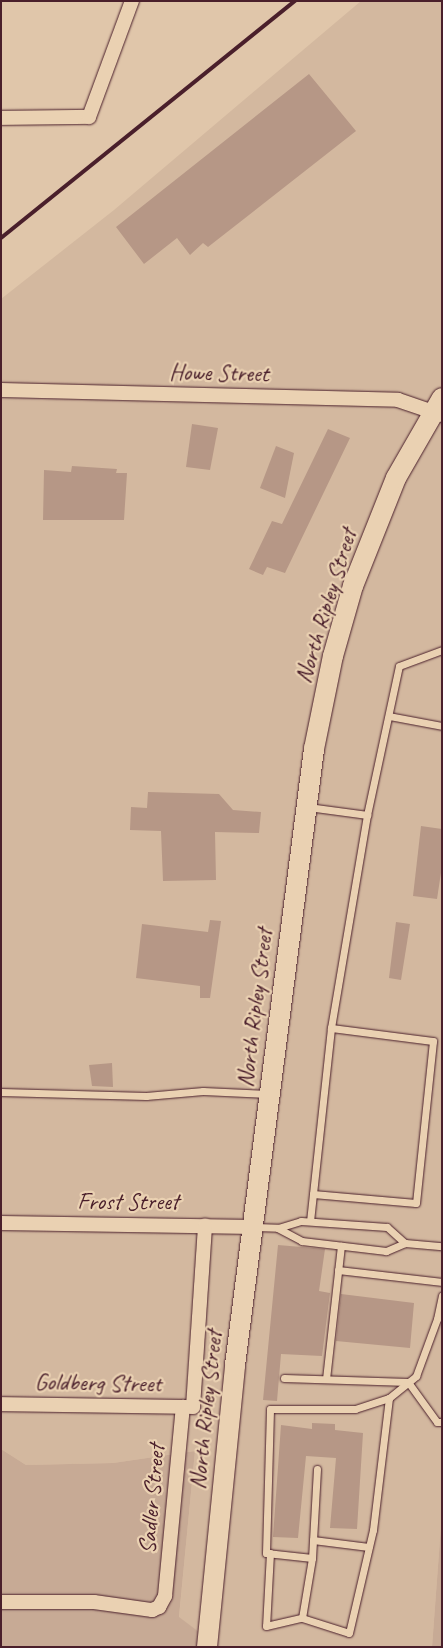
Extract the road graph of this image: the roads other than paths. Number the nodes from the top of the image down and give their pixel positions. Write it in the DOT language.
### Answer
graph roads {
  1 [pos="132,1"];
  2 [pos="1,118"];
  3 [pos="1,390"];
  4 [pos="439,407"];
  5 [pos="442,650"];
  6 [pos="389,716"];
  7 [pos="442,726"];
  8 [pos="305,806"];
  9 [pos="367,815"];
  10 [pos="332,1028"];
  11 [pos="1,1092"];
  12 [pos="270,1094"];
  13 [pos="313,1194"];
  14 [pos="310,1221"];
  15 [pos="1,1223"];
  16 [pos="205,1225"];
  17 [pos="254,1227"];
  18 [pos="278,1228"];
  19 [pos="405,1243"];
  20 [pos="341,1246"];
  21 [pos="442,1246"];
  22 [pos="338,1270"];
  23 [pos="442,1282"];
  24 [pos="441,1301"];
  25 [pos="437,1319"];
  26 [pos="442,1326"];
  27 [pos="284,1378"];
  28 [pos="326,1379"];
  29 [pos="408,1382"];
  30 [pos="389,1398"];
  31 [pos="1,1404"];
  32 [pos="188,1407"];
  33 [pos="442,1422"];
  34 [pos="317,1469"];
  35 [pos="313,1540"];
  36 [pos="369,1546"];
  37 [pos="270,1553"];
  38 [pos="312,1558"];
  39 [pos="1,1602"];
  40 [pos="302,1618"];
  41 [pos="207,1647"];
  1 -- 2 [label="street"];
  3 -- 4 [label="street, Howe Street"];
  4 -- 8 [label="main road, North Ripley Street"];
  5 -- 6 [label="lane"];
  6 -- 7 [label="lane"];
  6 -- 9 [label="lane"];
  8 -- 9 [label="lane"];
  8 -- 12 [label="main road, North Ripley Street"];
  9 -- 10 [label="lane"];
  10 -- 13 [label="lane"];
  10 -- 13 [label="lane"];
  11 -- 12 [label="lane"];
  12 -- 17 [label="main road, North Ripley Street"];
  13 -- 14 [label="lane"];
  14 -- 18 [label="lane"];
  14 -- 19 [label="lane"];
  15 -- 16 [label="street, Frost Street"];
  16 -- 17 [label="street, Frost Street"];
  16 -- 32 [label="street, Sadler Street"];
  17 -- 18 [label="lane"];
  17 -- 41 [label="main road, North Ripley Street"];
  18 -- 20 [label="lane"];
  19 -- 20 [label="lane"];
  19 -- 21 [label="lane"];
  20 -- 22 [label="lane"];
  22 -- 23 [label="lane"];
  22 -- 28 [label="lane"];
  24 -- 25 [label="lane"];
  25 -- 26 [label="lane"];
  25 -- 29 [label="lane"];
  27 -- 28 [label="lane"];
  28 -- 29 [label="lane"];
  29 -- 30 [label="lane"];
  29 -- 33 [label="lane"];
  30 -- 36 [label="lane"];
  30 -- 37 [label="lane"];
  31 -- 32 [label="street, Goldberg Street"];
  32 -- 39 [label="street, Sadler Street"];
  34 -- 35 [label="lane"];
  35 -- 36 [label="lane"];
  35 -- 38 [label="lane"];
  36 -- 40 [label="lane"];
  37 -- 38 [label="lane"];
  37 -- 40 [label="lane"];
  38 -- 40 [label="lane"];
}
